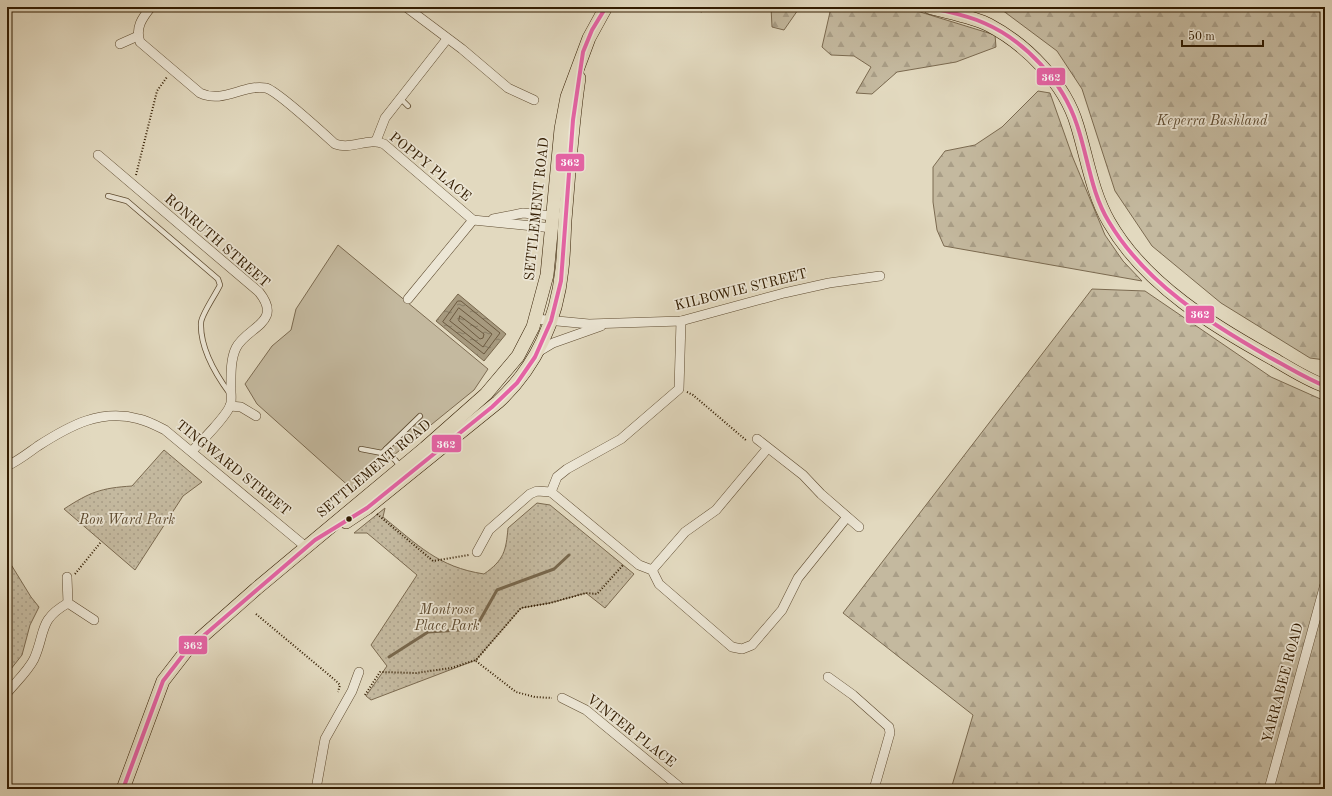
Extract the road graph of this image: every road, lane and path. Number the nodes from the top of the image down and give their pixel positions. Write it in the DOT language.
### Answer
graph roads {
  1 [pos="151,7"];
  2 [pos="406,7"];
  3 [pos="606,7"];
  4 [pos="929,7"];
  5 [pos="138,36"];
  6 [pos="447,39"];
  7 [pos="120,44"];
  8 [pos="583,52"];
  9 [pos="172,70"];
  10 [pos="400,99"];
  11 [pos="534,100"];
  12 [pos="408,106"];
  13 [pos="376,141"];
  14 [pos="98,155"];
  15 [pos="133,186"];
  16 [pos="108,196"];
  17 [pos="473,220"];
  18 [pos="553,222"];
  19 [pos="565,223"];
  20 [pos="549,266"];
  21 [pos="562,268"];
  22 [pos="880,276"];
  23 [pos="408,299"];
  24 [pos="536,319"];
  25 [pos="551,321"];
  26 [pos="681,321"];
  27 [pos="610,323"];
  28 [pos="538,352"];
  29 [pos="1324,386"];
  30 [pos="679,389"];
  31 [pos="230,394"];
  32 [pos="230,406"];
  33 [pos="256,416"];
  34 [pos="420,416"];
  35 [pos="757,440"];
  36 [pos="361,448"];
  37 [pos="386,449"];
  38 [pos="192,451"];
  39 [pos="765,451"];
  40 [pos="7,466"];
  41 [pos="401,468"];
  42 [pos="551,492"];
  43 [pos="376,514"];
  44 [pos="847,517"];
  45 [pos="859,527"];
  46 [pos="101,542"];
  47 [pos="311,544"];
  48 [pos="477,552"];
  49 [pos="631,557"];
  50 [pos="652,570"];
  51 [pos="67,577"];
  52 [pos="1325,584"];
  53 [pos="68,603"];
  54 [pos="256,614"];
  55 [pos="94,620"];
  56 [pos="476,660"];
  57 [pos="359,672"];
  58 [pos="828,677"];
  59 [pos="338,692"];
  60 [pos="7,693"];
  61 [pos="365,695"];
  62 [pos="562,698"];
  63 [pos="123,789"];
  64 [pos="316,789"];
  65 [pos="682,789"];
  66 [pos="874,789"];
  67 [pos="1269,789"];
  1 -- 5 [label="street"];
  2 -- 6 [label="street"];
  3 -- 8 [label="main road, SETTLEMENT ROAD"];
  4 -- 29 [label="main road"];
  5 -- 7 [label="street"];
  5 -- 9 [label="street, POPPY PLACE"];
  6 -- 10 [label="street"];
  6 -- 11 [label="street"];
  8 -- 18 [label="main road, SETTLEMENT ROAD"];
  8 -- 19 [label="main road, SETTLEMENT ROAD"];
  9 -- 13 [label="street, POPPY PLACE"];
  9 -- 15 [label="path"];
  10 -- 12 [label="lane"];
  10 -- 13 [label="street"];
  13 -- 17 [label="street, POPPY PLACE"];
  14 -- 15 [label="street, RONRUTH STREET"];
  15 -- 31 [label="street, RONRUTH STREET"];
  16 -- 31 [label="lane"];
  17 -- 18 [label="street, POPPY PLACE"];
  17 -- 23 [label="street"];
  18 -- 19 [label="main road"];
  18 -- 20 [label="main road, SETTLEMENT ROAD"];
  19 -- 21 [label="main road, SETTLEMENT ROAD"];
  20 -- 21 [label="main road"];
  20 -- 24 [label="main road, SETTLEMENT ROAD"];
  21 -- 25 [label="main road, SETTLEMENT ROAD"];
  22 -- 26 [label="street, KILBOWIE STREET"];
  24 -- 25 [label="street, KILBOWIE STREET"];
  24 -- 41 [label="main road, SETTLEMENT ROAD"];
  25 -- 27 [label="street, KILBOWIE STREET"];
  25 -- 28 [label="main road, SETTLEMENT ROAD"];
  26 -- 27 [label="street, KILBOWIE STREET"];
  26 -- 30 [label="street"];
  27 -- 28 [label="street"];
  28 -- 47 [label="main road, SETTLEMENT ROAD"];
  30 -- 39 [label="path"];
  30 -- 42 [label="street"];
  31 -- 32 [label="street, RONRUTH STREET"];
  32 -- 33 [label="street"];
  32 -- 38 [label="street"];
  34 -- 37 [label="lane"];
  35 -- 39 [label="street"];
  36 -- 37 [label="lane"];
  37 -- 41 [label="lane"];
  38 -- 40 [label="street, TINGWARD STREET"];
  38 -- 47 [label="street, TINGWARD STREET"];
  39 -- 44 [label="street"];
  39 -- 50 [label="street"];
  41 -- 47 [label="main road, SETTLEMENT ROAD"];
  42 -- 48 [label="street"];
  42 -- 49 [label="street"];
  43 -- 48 [label="path"];
  44 -- 45 [label="street"];
  44 -- 50 [label="street"];
  46 -- 51 [label="path"];
  47 -- 63 [label="main road, SETTLEMENT ROAD"];
  49 -- 50 [label="street"];
  49 -- 56 [label="path"];
  51 -- 53 [label="street"];
  52 -- 67 [label="street, YARRABEE ROAD"];
  53 -- 55 [label="street"];
  53 -- 60 [label="street"];
  54 -- 59 [label="path"];
  56 -- 61 [label="path"];
  56 -- 62 [label="path"];
  57 -- 64 [label="street"];
  58 -- 66 [label="street"];
  62 -- 65 [label="street, VINTER PLACE"];
}
